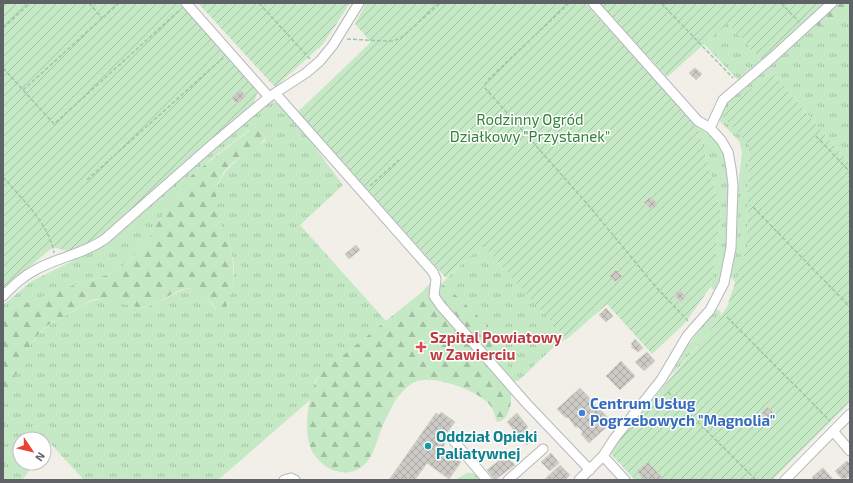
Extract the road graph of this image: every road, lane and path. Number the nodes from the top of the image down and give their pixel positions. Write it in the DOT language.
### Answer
graph roads {
  1 [pos="30,3"];
  2 [pos="89,3"];
  3 [pos="119,3"];
  4 [pos="186,3"];
  5 [pos="259,3"];
  6 [pos="359,3"];
  7 [pos="440,3"];
  8 [pos="569,3"];
  9 [pos="593,3"];
  10 [pos="661,3"];
  11 [pos="782,3"];
  12 [pos="832,3"];
  13 [pos="102,18"];
  14 [pos="3,28"];
  15 [pos="805,29"];
  16 [pos="337,39"];
  17 [pos="230,51"];
  18 [pos="315,65"];
  19 [pos="3,68"];
  20 [pos="740,85"];
  21 [pos="23,90"];
  22 [pos="272,95"];
  23 [pos="710,128"];
  24 [pos="816,136"];
  25 [pos="399,160"];
  26 [pos="850,172"];
  27 [pos="3,177"];
  28 [pos="87,180"];
  29 [pos="363,193"];
  30 [pos="753,207"];
  31 [pos="56,262"];
  32 [pos="3,296"];
  33 [pos="850,307"];
  34 [pos="727,317"];
  35 [pos="695,328"];
  36 [pos="668,392"];
  37 [pos="850,414"];
  38 [pos="835,430"];
  39 [pos="453,440"];
  40 [pos="543,449"];
  41 [pos="850,451"];
  42 [pos="603,456"];
  43 [pos="590,470"];
  44 [pos="284,480"];
  45 [pos="296,480"];
  46 [pos="487,480"];
  47 [pos="508,480"];
  48 [pos="579,480"];
  49 [pos="625,480"];
  50 [pos="756,480"];
  51 [pos="785,480"];
  1 -- 14 [label="path"];
  2 -- 13 [label="path"];
  3 -- 13 [label="path"];
  4 -- 17 [label="street"];
  4 -- 21 [label="path"];
  5 -- 18 [label="path"];
  6 -- 16 [label="street"];
  7 -- 16 [label="path"];
  8 -- 35 [label="path"];
  9 -- 23 [label="street"];
  10 -- 20 [label="path"];
  11 -- 15 [label="path"];
  12 -- 15 [label="street"];
  13 -- 21 [label="path"];
  15 -- 20 [label="street"];
  16 -- 18 [label="street"];
  17 -- 22 [label="street"];
  17 -- 28 [label="path"];
  18 -- 22 [label="street"];
  19 -- 21 [label="path"];
  20 -- 23 [label="street"];
  22 -- 29 [label="street"];
  22 -- 31 [label="street"];
  23 -- 35 [label="street"];
  24 -- 26 [label="path"];
  25 -- 29 [label="path"];
  27 -- 31 [label="path"];
  29 -- 43 [label="street"];
  30 -- 33 [label="path"];
  31 -- 32 [label="street"];
  34 -- 38 [label="path"];
  35 -- 42 [label="street"];
  36 -- 50 [label="path"];
  37 -- 38 [label="street"];
  38 -- 41 [label="street"];
  38 -- 51 [label="street"];
  39 -- 46 [label="street"];
  40 -- 47 [label="street"];
  42 -- 43 [label="street"];
  42 -- 49 [label="street"];
  43 -- 48 [label="street"];
  44 -- 45 [label="street"];
}
